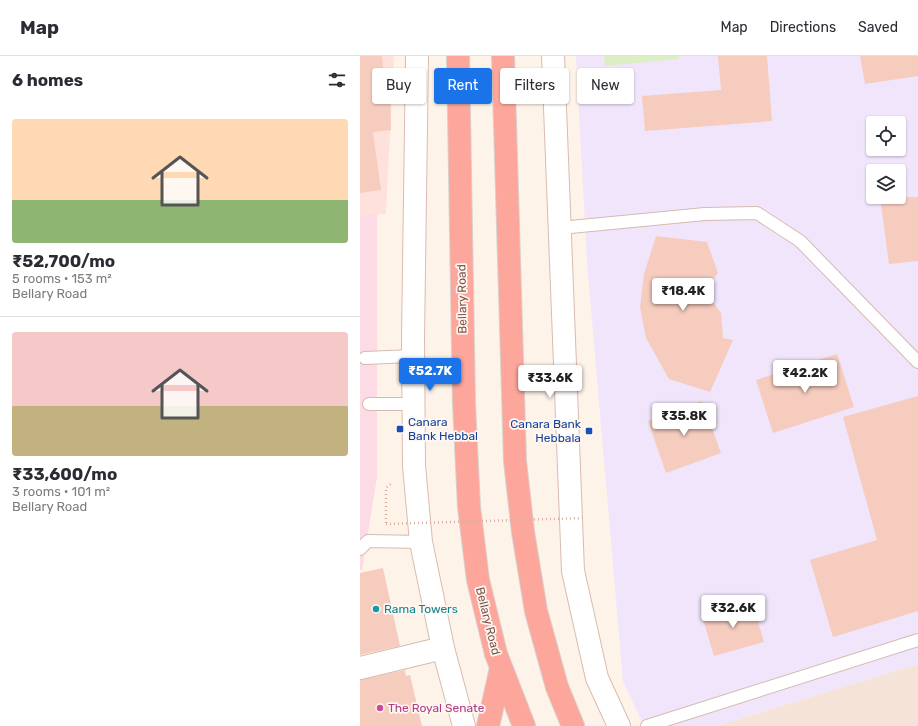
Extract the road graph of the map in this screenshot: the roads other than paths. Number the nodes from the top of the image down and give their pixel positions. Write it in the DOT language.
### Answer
graph roads {
  1 [pos="417,56"];
  2 [pos="458,56"];
  3 [pos="503,56"];
  4 [pos="553,56"];
  5 [pos="560,228"];
  6 [pos="413,356"];
  7 [pos="365,358"];
  8 [pos="918,362"];
  9 [pos="369,404"];
  10 [pos="413,404"];
  11 [pos="421,542"];
  12 [pos="360,549"];
  13 [pos="918,640"];
  14 [pos="443,648"];
  15 [pos="360,668"];
  16 [pos="501,668"];
  17 [pos="464,726"];
  18 [pos="488,726"];
  19 [pos="524,726"];
  20 [pos="574,726"];
  21 [pos="619,726"];
  22 [pos="647,726"];
  1 -- 6 [label="street"];
  2 -- 16 [label="highway, Bellary Road"];
  3 -- 20 [label="highway"];
  4 -- 5 [label="street"];
  5 -- 8 [label="lane"];
  5 -- 21 [label="street"];
  6 -- 7 [label="lane"];
  6 -- 10 [label="street"];
  9 -- 10 [label="lane"];
  10 -- 11 [label="street"];
  11 -- 12 [label="lane"];
  11 -- 14 [label="street"];
  13 -- 22 [label="lane"];
  14 -- 15 [label="street"];
  14 -- 17 [label="street"];
  16 -- 18 [label="highway"];
  16 -- 19 [label="highway, Bellary Road"];
}
